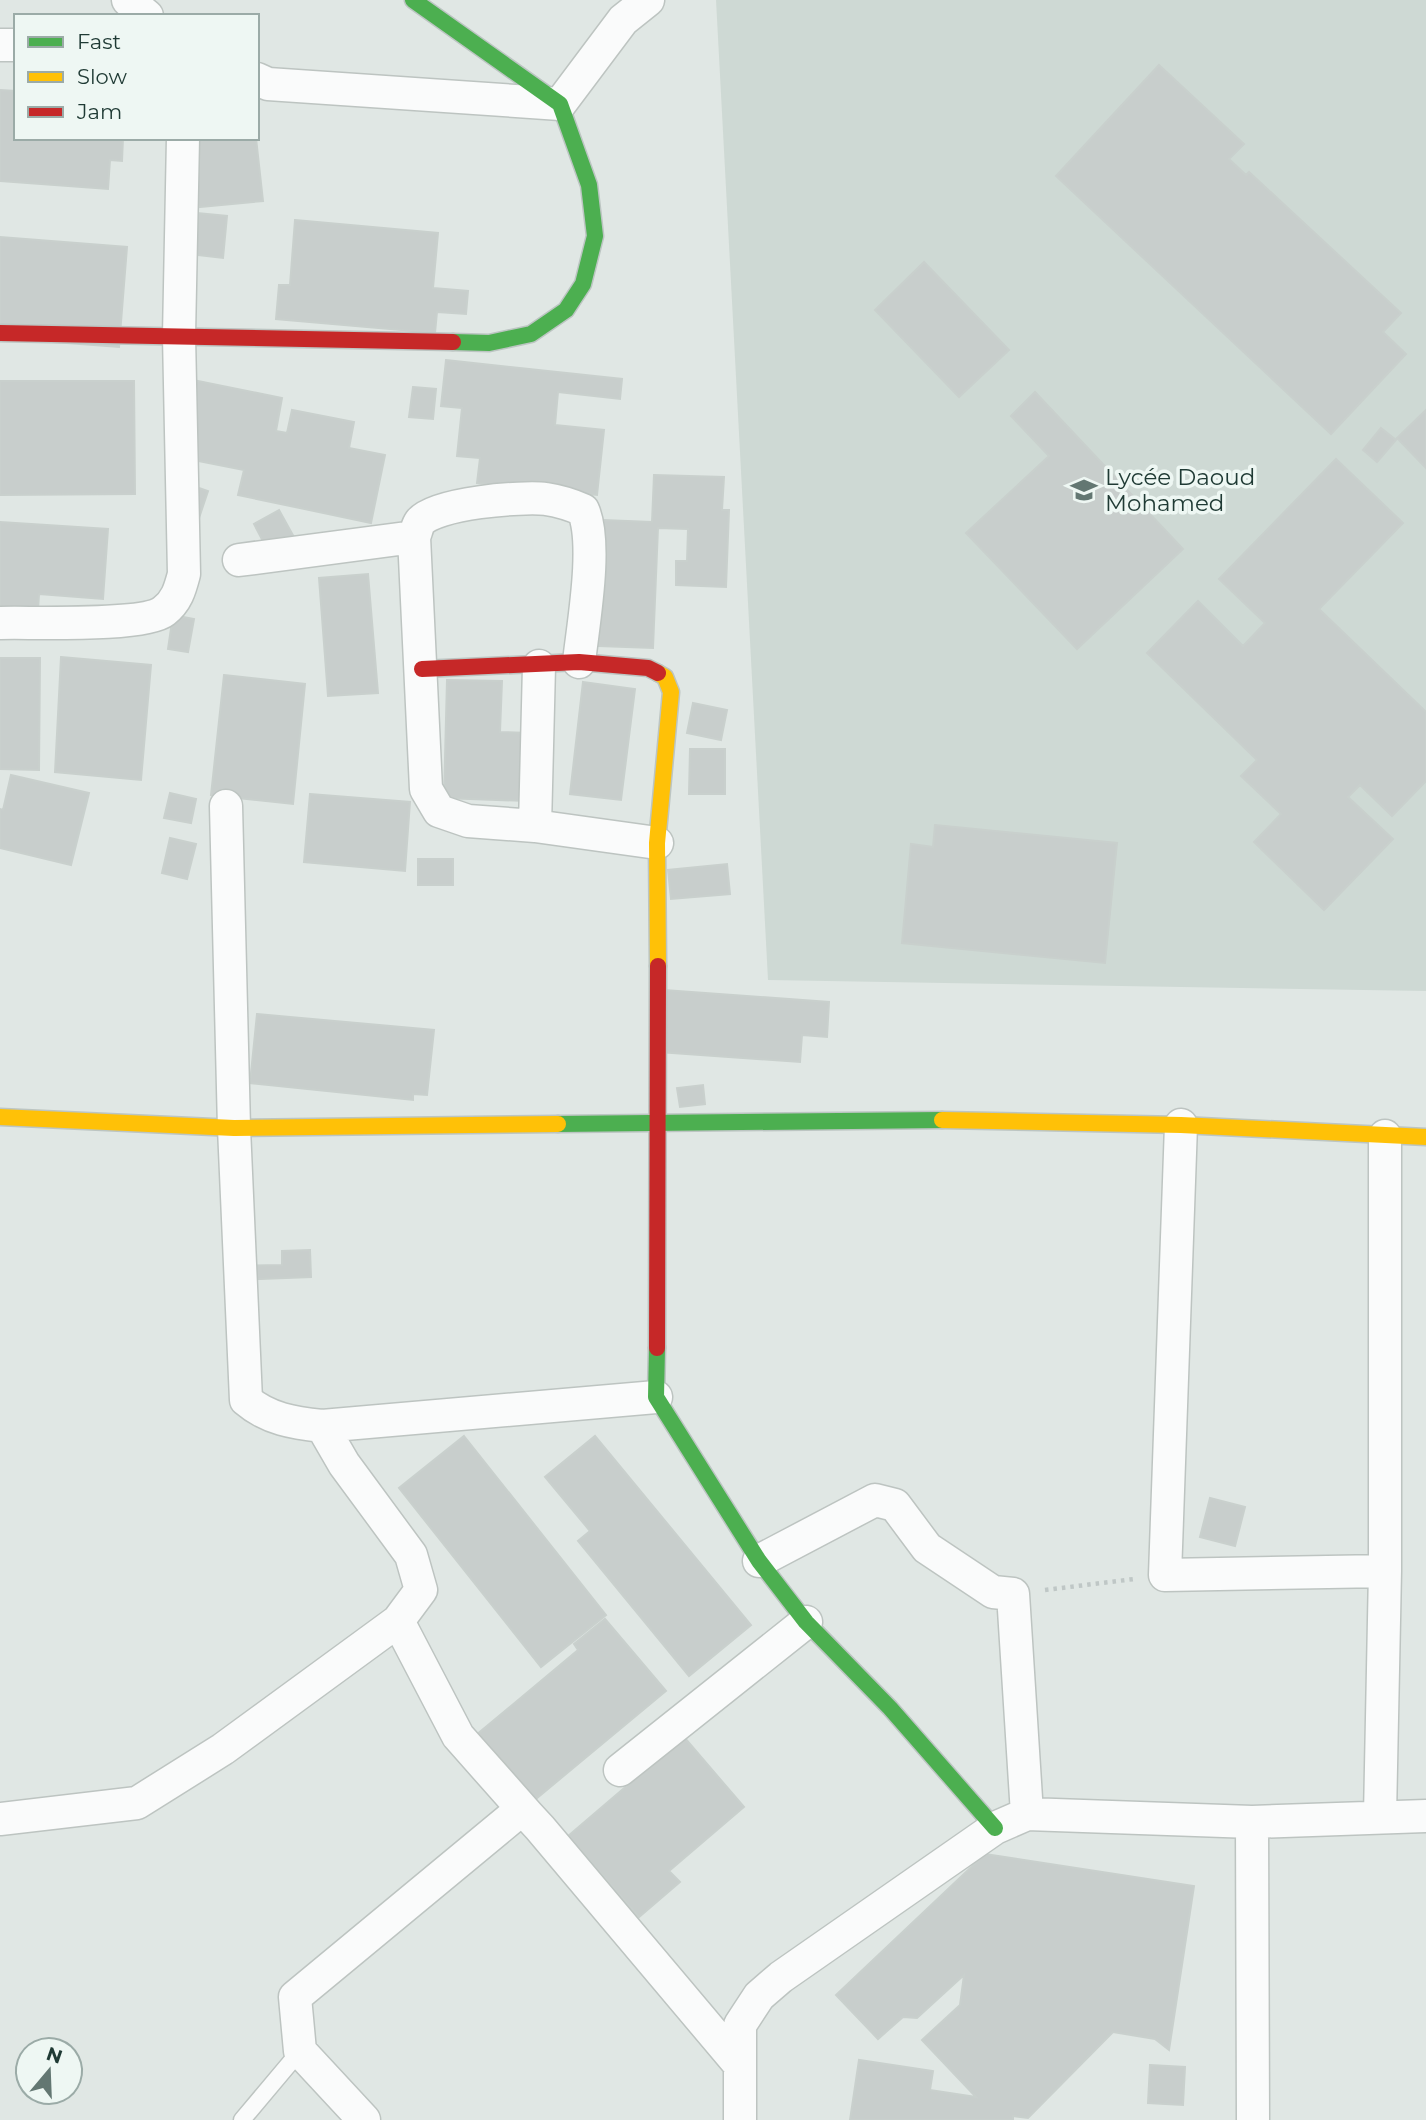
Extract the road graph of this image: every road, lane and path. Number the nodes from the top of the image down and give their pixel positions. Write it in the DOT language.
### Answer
graph roads {
  1 [pos="128,0"];
  2 [pos="413,0"];
  3 [pos="648,0"];
  4 [pos="619,10"];
  5 [pos="145,14"];
  6 [pos="259,80"];
  7 [pos="560,104"];
  8 [pos="184,140"];
  9 [pos="0,333"];
  10 [pos="179,336"];
  11 [pos="414,537"];
  12 [pos="240,560"];
  13 [pos="0,623"];
  14 [pos="579,663"];
  15 [pos="539,666"];
  16 [pos="422,669"];
  17 [pos="226,806"];
  18 [pos="535,826"];
  19 [pos="657,843"];
  20 [pos="0,1117"];
  21 [pos="660,1124"];
  22 [pos="1181,1125"];
  23 [pos="234,1128"];
  24 [pos="1385,1136"];
  25 [pos="1426,1137"];
  26 [pos="656,1396"];
  27 [pos="321,1426"];
  28 [pos="759,1561"];
  29 [pos="1385,1571"];
  30 [pos="1165,1575"];
  31 [pos="1013,1594"];
  32 [pos="398,1621"];
  33 [pos="806,1622"];
  34 [pos="620,1770"];
  35 [pos="1027,1814"];
  36 [pos="528,1815"];
  37 [pos="1380,1816"];
  38 [pos="1426,1816"];
  39 [pos="0,1819"];
  40 [pos="1252,1822"];
  41 [pos="995,1828"];
  42 [pos="300,2051"];
  43 [pos="738,2063"];
  44 [pos="242,2120"];
  45 [pos="364,2120"];
  46 [pos="740,2120"];
  47 [pos="1253,2120"];
  1 -- 5 [label="street"];
  2 -- 7 [label="street"];
  3 -- 4 [label="street"];
  4 -- 7 [label="street"];
  6 -- 7 [label="street"];
  7 -- 10 [label="street"];
  8 -- 10 [label="street"];
  9 -- 10 [label="street"];
  10 -- 13 [label="street"];
  11 -- 12 [label="street"];
  11 -- 14 [label="street"];
  11 -- 16 [label="street"];
  14 -- 15 [label="street"];
  14 -- 19 [label="street"];
  15 -- 16 [label="street"];
  15 -- 18 [label="street"];
  16 -- 18 [label="street"];
  17 -- 23 [label="street"];
  18 -- 19 [label="street"];
  19 -- 21 [label="street"];
  20 -- 23 [label="street"];
  21 -- 22 [label="street"];
  21 -- 23 [label="street"];
  21 -- 26 [label="street"];
  22 -- 24 [label="street"];
  22 -- 30 [label="street"];
  23 -- 27 [label="street"];
  24 -- 25 [label="street"];
  24 -- 29 [label="street"];
  26 -- 27 [label="street"];
  26 -- 28 [label="street"];
  27 -- 32 [label="street"];
  28 -- 31 [label="street"];
  28 -- 33 [label="street"];
  29 -- 30 [label="street"];
  29 -- 37 [label="street"];
  30 -- 31 [label="path"];
  31 -- 35 [label="street"];
  32 -- 36 [label="street"];
  32 -- 39 [label="street"];
  33 -- 34 [label="street"];
  33 -- 41 [label="street"];
  35 -- 40 [label="street"];
  35 -- 41 [label="street"];
  36 -- 42 [label="street"];
  36 -- 43 [label="street"];
  37 -- 38 [label="street"];
  37 -- 40 [label="street"];
  40 -- 47 [label="street"];
  41 -- 43 [label="street"];
  42 -- 44 [label="lane"];
  42 -- 45 [label="street"];
  43 -- 46 [label="street"];
}
